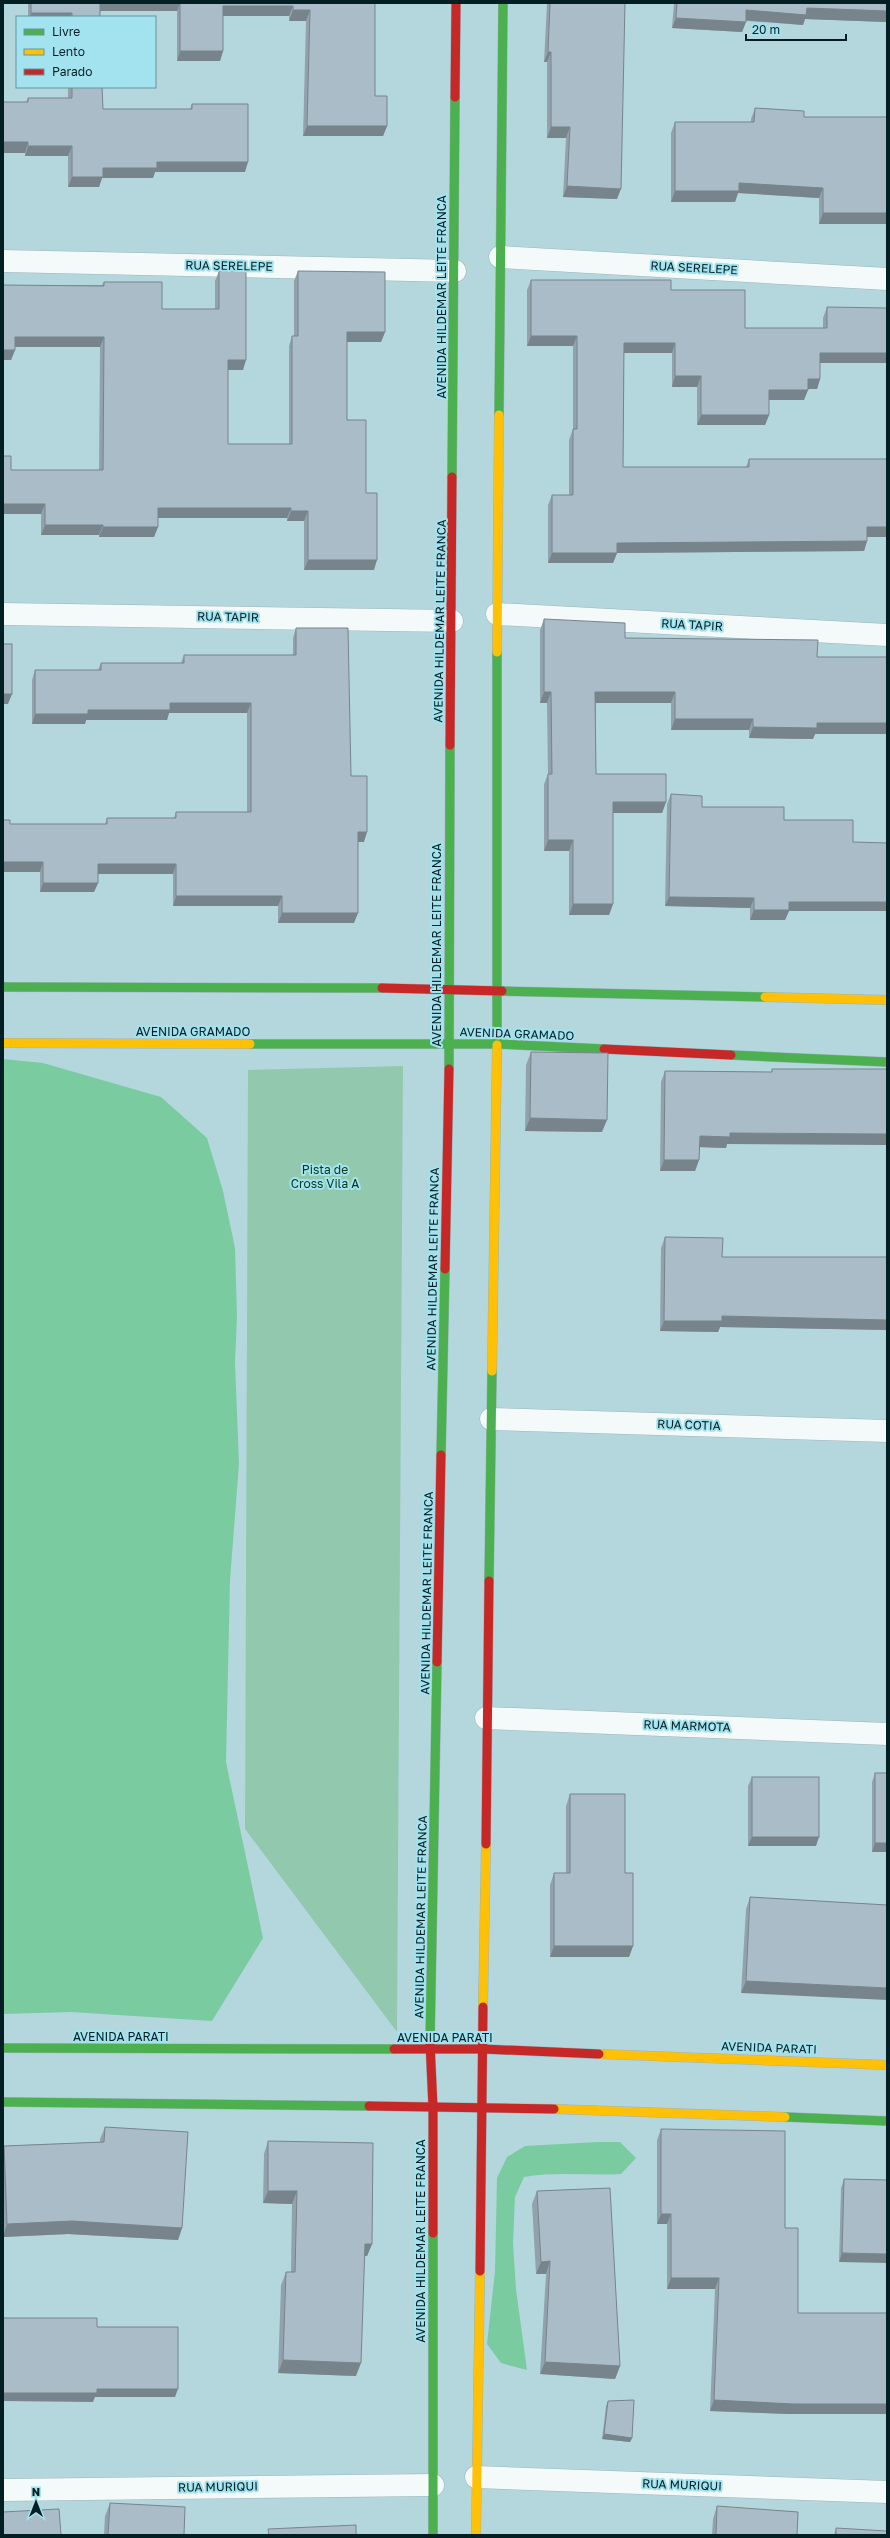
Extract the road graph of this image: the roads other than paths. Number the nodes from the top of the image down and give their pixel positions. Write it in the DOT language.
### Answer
graph roads {
  1 [pos="456,3"];
  2 [pos="503,3"];
  3 [pos="500,257"];
  4 [pos="3,261"];
  5 [pos="455,271"];
  6 [pos="887,279"];
  7 [pos="3,614"];
  8 [pos="497,614"];
  9 [pos="452,621"];
  10 [pos="887,635"];
  11 [pos="3,987"];
  12 [pos="448,988"];
  13 [pos="497,991"];
  14 [pos="887,1000"];
  15 [pos="3,1043"];
  16 [pos="449,1044"];
  17 [pos="497,1044"];
  18 [pos="887,1062"];
  19 [pos="491,1419"];
  20 [pos="887,1432"];
  21 [pos="486,1718"];
  22 [pos="887,1734"];
  23 [pos="3,2048"];
  24 [pos="483,2049"];
  25 [pos="430,2050"];
  26 [pos="887,2065"];
  27 [pos="3,2102"];
  28 [pos="433,2107"];
  29 [pos="483,2107"];
  30 [pos="887,2121"];
  31 [pos="476,2477"];
  32 [pos="433,2485"];
  33 [pos="3,2490"];
  34 [pos="887,2492"];
  35 [pos="433,2535"];
  36 [pos="476,2535"];
  1 -- 5 [label="street, AVENIDA HILDEMAR LEITE FRANCA"];
  2 -- 3 [label="street"];
  3 -- 6 [label="street, RUA SERELEPE"];
  3 -- 8 [label="street"];
  4 -- 5 [label="street, RUA SERELEPE"];
  5 -- 9 [label="street, AVENIDA HILDEMAR LEITE FRANCA"];
  7 -- 9 [label="street, RUA TAPIR"];
  8 -- 10 [label="street, RUA TAPIR"];
  8 -- 13 [label="street"];
  9 -- 12 [label="street, AVENIDA HILDEMAR LEITE FRANCA"];
  11 -- 12 [label="street"];
  12 -- 13 [label="street"];
  12 -- 16 [label="street, AVENIDA HILDEMAR LEITE FRANCA"];
  13 -- 14 [label="street"];
  13 -- 17 [label="street"];
  15 -- 16 [label="street, AVENIDA GRAMADO"];
  16 -- 17 [label="street, AVENIDA GRAMADO"];
  16 -- 25 [label="street, AVENIDA HILDEMAR LEITE FRANCA"];
  17 -- 18 [label="street, AVENIDA GRAMADO"];
  17 -- 19 [label="street"];
  19 -- 20 [label="street, RUA COTIA"];
  19 -- 21 [label="street"];
  21 -- 22 [label="street, RUA MARMOTA"];
  21 -- 24 [label="street"];
  23 -- 25 [label="street, AVENIDA PARATI"];
  24 -- 25 [label="street, AVENIDA PARATI"];
  24 -- 26 [label="street, AVENIDA PARATI"];
  24 -- 29 [label="street"];
  25 -- 28 [label="street, AVENIDA HILDEMAR LEITE FRANCA"];
  27 -- 28 [label="street"];
  28 -- 29 [label="street"];
  28 -- 32 [label="street, AVENIDA HILDEMAR LEITE FRANCA"];
  29 -- 30 [label="street"];
  29 -- 31 [label="street"];
  31 -- 34 [label="street, RUA MURIQUI"];
  31 -- 36 [label="street"];
  32 -- 33 [label="street, RUA MURIQUI"];
  32 -- 35 [label="street, AVENIDA HILDEMAR LEITE FRANCA"];
}
